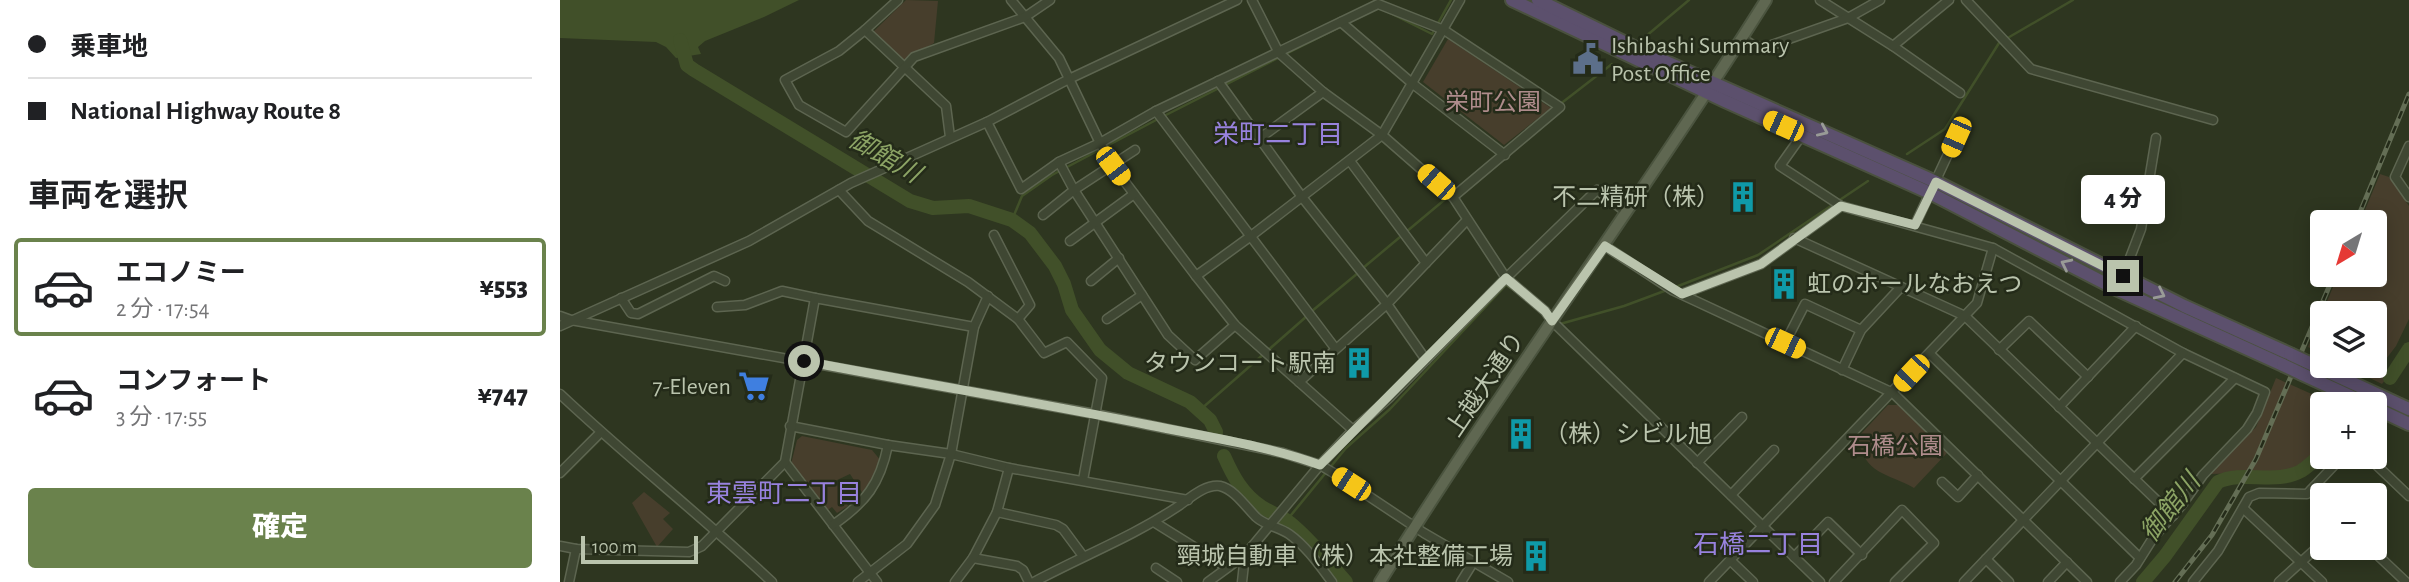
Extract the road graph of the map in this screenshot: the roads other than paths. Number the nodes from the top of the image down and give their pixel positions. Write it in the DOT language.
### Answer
graph roads {
  1 [pos="898,0"];
  2 [pos="1011,0"];
  3 [pos="1050,0"];
  4 [pos="1237,0"];
  5 [pos="1252,0"];
  6 [pos="1460,0"];
  7 [pos="1512,0"];
  8 [pos="1538,0"];
  9 [pos="1766,0"];
  10 [pos="1820,0"];
  11 [pos="1880,0"];
  12 [pos="1949,0"];
  13 [pos="1966,0"];
  14 [pos="1025,17"];
  15 [pos="1848,18"];
  16 [pos="1341,22"];
  17 [pos="865,30"];
  18 [pos="1444,30"];
  19 [pos="1742,38"];
  20 [pos="1894,46"];
  21 [pos="1279,53"];
  22 [pos="905,68"];
  23 [pos="1069,79"];
  24 [pos="1218,81"];
  25 [pos="1413,84"];
  26 [pos="1710,87"];
  27 [pos="1323,92"];
  28 [pos="1960,93"];
  29 [pos="1156,111"];
  30 [pos="2213,120"];
  31 [pos="987,122"];
  32 [pos="1382,135"];
  33 [pos="1802,135"];
  34 [pos="950,137"];
  35 [pos="1956,137"];
  36 [pos="1259,138"];
  37 [pos="2156,138"];
  38 [pos="1100,144"];
  39 [pos="2409,146"];
  40 [pos="1135,150"];
  41 [pos="1506,155"];
  42 [pos="1350,161"];
  43 [pos="1059,162"];
  44 [pos="1113,166"];
  45 [pos="1933,187"];
  46 [pos="839,190"];
  47 [pos="1074,190"];
  48 [pos="1134,194"];
  49 [pos="1302,197"];
  50 [pos="1453,197"];
  51 [pos="2409,197"];
  52 [pos="1836,203"];
  53 [pos="1626,212"];
  54 [pos="1043,215"];
  55 [pos="1467,220"];
  56 [pos="1095,223"];
  57 [pos="1915,225"];
  58 [pos="993,235"];
  59 [pos="1251,236"];
  60 [pos="1794,238"];
  61 [pos="1070,240"];
  62 [pos="1605,246"];
  63 [pos="1993,248"];
  64 [pos="1119,258"];
  65 [pos="1426,263"];
  66 [pos="1196,276"];
  67 [pos="2123,276"];
  68 [pos="1506,278"];
  69 [pos="724,281"];
  70 [pos="1091,281"];
  71 [pos="1901,287"];
  72 [pos="1682,294"];
  73 [pos="1142,295"];
  74 [pos="988,296"];
  75 [pos="621,298"];
  76 [pos="815,298"];
  77 [pos="1387,304"];
  78 [pos="717,307"];
  79 [pos="560,316"];
  80 [pos="1965,316"];
  81 [pos="1017,319"];
  82 [pos="1107,319"];
  83 [pos="571,320"];
  84 [pos="1552,321"];
  85 [pos="1235,325"];
  86 [pos="560,326"];
  87 [pos="2136,326"];
  88 [pos="974,327"];
  89 [pos="1861,330"];
  90 [pos="1785,343"];
  91 [pos="1335,348"];
  92 [pos="1999,350"];
  93 [pos="2183,353"];
  94 [pos="1930,354"];
  95 [pos="2286,359"];
  96 [pos="1426,360"];
  97 [pos="804,361"];
  98 [pos="2305,368"];
  99 [pos="1842,370"];
  100 [pos="2088,377"];
  101 [pos="2235,378"];
  102 [pos="1299,382"];
  103 [pos="963,391"];
  104 [pos="2346,392"];
  105 [pos="1893,393"];
  106 [pos="560,394"];
  107 [pos="2059,407"];
  108 [pos="2409,409"];
  109 [pos="1095,414"];
  110 [pos="2387,414"];
  111 [pos="1742,416"];
  112 [pos="2409,424"];
  113 [pos="790,426"];
  114 [pos="1353,430"];
  115 [pos="601,432"];
  116 [pos="2096,442"];
  117 [pos="888,445"];
  118 [pos="1774,450"];
  119 [pos="951,454"];
  120 [pos="785,462"];
  121 [pos="1697,463"];
  122 [pos="1320,465"];
  123 [pos="1009,468"];
  124 [pos="2331,469"];
  125 [pos="2381,469"];
  126 [pos="560,473"];
  127 [pos="1978,475"];
  128 [pos="2134,479"];
  129 [pos="1083,480"];
  130 [pos="2059,481"];
  131 [pos="1942,482"];
  132 [pos="2318,483"];
  133 [pos="2310,491"];
  134 [pos="1731,495"];
  135 [pos="2409,496"];
  136 [pos="1188,500"];
  137 [pos="2243,508"];
  138 [pos="997,512"];
  139 [pos="2173,516"];
  140 [pos="2022,519"];
  141 [pos="1154,522"];
  142 [pos="1270,524"];
  143 [pos="833,525"];
  144 [pos="1415,526"];
  145 [pos="1762,526"];
  146 [pos="718,531"];
  147 [pos="560,546"];
  148 [pos="576,550"];
  149 [pos="2310,554"];
  150 [pos="1245,555"];
  151 [pos="1862,555"];
  152 [pos="1083,556"];
  153 [pos="1794,557"];
  154 [pos="972,558"];
  155 [pos="2140,558"];
  156 [pos="1986,559"];
  157 [pos="1730,560"];
  158 [pos="2383,560"];
  159 [pos="1474,561"];
  160 [pos="2067,562"];
  161 [pos="2301,562"];
  162 [pos="1226,567"];
  163 [pos="1156,568"];
  164 [pos="871,573"];
  165 [pos="2407,581"];
  166 [pos="569,582"];
  167 [pos="772,582"];
  168 [pos="858,582"];
  169 [pos="877,582"];
  170 [pos="955,582"];
  171 [pos="1028,582"];
  172 [pos="1034,582"];
  173 [pos="1177,582"];
  174 [pos="1208,582"];
  175 [pos="1242,582"];
  176 [pos="1332,582"];
  177 [pos="1380,582"];
  178 [pos="1461,582"];
  179 [pos="1508,582"];
  180 [pos="1709,582"];
  181 [pos="1753,582"];
  182 [pos="1820,582"];
  183 [pos="1834,582"];
  184 [pos="1895,582"];
  185 [pos="1964,582"];
  186 [pos="2009,582"];
  187 [pos="2048,582"];
  188 [pos="2087,582"];
  189 [pos="2120,582"];
  190 [pos="2193,582"];
  191 [pos="2279,582"];
  192 [pos="2322,582"];
  1 -- 17 [label="street"];
  2 -- 14 [label="street"];
  3 -- 14 [label="street"];
  4 -- 23 [label="street"];
  5 -- 21 [label="street"];
  6 -- 18 [label="street"];
  7 -- 26 [label="highway"];
  8 -- 26 [label="highway"];
  9 -- 19 [label="main road, 上越大通り"];
  10 -- 15 [label="street"];
  11 -- 15 [label="street"];
  12 -- 20 [label="street"];
  13 -- 30 [label="street"];
  14 -- 22 [label="street"];
  14 -- 23 [label="street"];
  15 -- 19 [label="street"];
  15 -- 20 [label="street"];
  16 -- 18 [label="street"];
  16 -- 21 [label="street"];
  16 -- 25 [label="street"];
  17 -- 22 [label="street"];
  17 -- 22 [label="street"];
  18 -- 25 [label="street"];
  18 -- 41 [label="street"];
  19 -- 26 [label="main road, 上越大通り"];
  20 -- 28 [label="street"];
  21 -- 24 [label="street"];
  21 -- 27 [label="street"];
  22 -- 34 [label="street"];
  23 -- 31 [label="street"];
  23 -- 38 [label="street"];
  24 -- 29 [label="street"];
  24 -- 36 [label="street"];
  25 -- 32 [label="street"];
  25 -- 41 [label="street"];
  26 -- 33 [label="highway"];
  26 -- 45 [label="highway, one-way"];
  26 -- 53 [label="main road, 上越大通り"];
  27 -- 32 [label="street"];
  27 -- 36 [label="street"];
  29 -- 38 [label="street"];
  29 -- 59 [label="street"];
  31 -- 34 [label="street"];
  31 -- 43 [label="street"];
  32 -- 42 [label="street"];
  32 -- 50 [label="street"];
  33 -- 45 [label="highway"];
  33 -- 52 [label="street"];
  34 -- 46 [label="street"];
  35 -- 45 [label="street"];
  36 -- 49 [label="street"];
  37 -- 67 [label="street"];
  38 -- 43 [label="street"];
  38 -- 44 [label="street"];
  39 -- 51 [label="street"];
  40 -- 44 [label="street"];
  41 -- 50 [label="street"];
  42 -- 49 [label="street"];
  42 -- 65 [label="street"];
  43 -- 47 [label="street"];
  44 -- 47 [label="street"];
  44 -- 48 [label="street"];
  45 -- 57 [label="street"];
  45 -- 67 [label="highway"];
  95 -- 45 [label="highway, one-way"];
  46 -- 74 [label="street"];
  46 -- 75 [label="street"];
  47 -- 54 [label="street"];
  47 -- 56 [label="street"];
  48 -- 56 [label="street"];
  48 -- 66 [label="street"];
  49 -- 59 [label="street"];
  49 -- 77 [label="street"];
  50 -- 55 [label="street"];
  52 -- 57 [label="street"];
  52 -- 60 [label="street"];
  53 -- 62 [label="main road, 上越大通り"];
  53 -- 68 [label="street"];
  55 -- 65 [label="street"];
  55 -- 68 [label="street"];
  56 -- 61 [label="street"];
  56 -- 64 [label="street"];
  57 -- 63 [label="street"];
  58 -- 81 [label="street"];
  59 -- 66 [label="street"];
  59 -- 91 [label="street"];
  60 -- 71 [label="street"];
  60 -- 72 [label="street"];
  62 -- 72 [label="street"];
  62 -- 84 [label="main road, 上越大通り"];
  63 -- 80 [label="street"];
  63 -- 87 [label="street"];
  64 -- 70 [label="street"];
  64 -- 73 [label="street"];
  65 -- 77 [label="street"];
  66 -- 85 [label="street"];
  67 -- 95 [label="highway, one-way"];
  68 -- 84 [label="street"];
  68 -- 96 [label="street"];
  69 -- 75 [label="street"];
  71 -- 80 [label="street"];
  71 -- 89 [label="street"];
  72 -- 90 [label="street"];
  73 -- 82 [label="street"];
  73 -- 85 [label="street"];
  74 -- 81 [label="street"];
  74 -- 88 [label="street"];
  75 -- 83 [label="street"];
  76 -- 78 [label="street"];
  76 -- 88 [label="street"];
  76 -- 97 [label="street"];
  77 -- 91 [label="street"];
  77 -- 96 [label="street"];
  79 -- 83 [label="street"];
  80 -- 92 [label="street"];
  80 -- 94 [label="street"];
  81 -- 109 [label="street"];
  83 -- 86 [label="street"];
  83 -- 97 [label="street"];
  84 -- 121 [label="street"];
  84 -- 144 [label="main road, 上越大通り"];
  85 -- 102 [label="street"];
  87 -- 93 [label="street"];
  87 -- 100 [label="street"];
  88 -- 103 [label="street"];
  89 -- 90 [label="street"];
  89 -- 99 [label="street"];
  90 -- 99 [label="street"];
  91 -- 102 [label="street"];
  92 -- 100 [label="street"];
  92 -- 107 [label="street"];
  93 -- 101 [label="street"];
  93 -- 116 [label="street"];
  94 -- 105 [label="street"];
  94 -- 130 [label="street"];
  95 -- 98 [label="highway, bridge"];
  96 -- 114 [label="street"];
  97 -- 103 [label="street"];
  97 -- 113 [label="street"];
  98 -- 104 [label="highway"];
  98 -- 108 [label="highway"];
  99 -- 105 [label="street"];
  100 -- 107 [label="street"];
  101 -- 128 [label="street"];
  101 -- 139 [label="street"];
  102 -- 114 [label="street"];
  103 -- 109 [label="street"];
  103 -- 119 [label="street"];
  105 -- 127 [label="street"];
  105 -- 145 [label="street"];
  106 -- 115 [label="street"];
  107 -- 116 [label="street"];
  109 -- 122 [label="street"];
  109 -- 129 [label="street"];
  110 -- 112 [label="highway"];
  111 -- 121 [label="street"];
  113 -- 117 [label="street"];
  113 -- 120 [label="street"];
  114 -- 122 [label="street"];
  115 -- 126 [label="street"];
  115 -- 146 [label="street"];
  116 -- 128 [label="street"];
  116 -- 130 [label="street"];
  117 -- 119 [label="street"];
  117 -- 143 [label="street"];
  118 -- 134 [label="street"];
  119 -- 123 [label="street"];
  119 -- 164 [label="street"];
  120 -- 143 [label="street"];
  120 -- 146 [label="street"];
  121 -- 134 [label="street"];
  122 -- 142 [label="street"];
  122 -- 144 [label="street"];
  123 -- 129 [label="street"];
  123 -- 138 [label="street"];
  124 -- 132 [label="street"];
  125 -- 135 [label="street"];
  127 -- 131 [label="street"];
  127 -- 140 [label="street"];
  128 -- 139 [label="street"];
  129 -- 136 [label="street"];
  130 -- 140 [label="street"];
  130 -- 155 [label="street"];
  133 -- 137 [label="street"];
  134 -- 145 [label="street"];
  136 -- 141 [label="street"];
  136 -- 142 [label="street"];
  137 -- 161 [label="street"];
  137 -- 190 [label="street"];
  138 -- 152 [label="street"];
  138 -- 154 [label="street"];
  139 -- 155 [label="street"];
  140 -- 156 [label="street"];
  140 -- 160 [label="street"];
  141 -- 152 [label="street"];
  141 -- 162 [label="street"];
  142 -- 150 [label="street"];
  142 -- 176 [label="street"];
  143 -- 164 [label="street"];
  144 -- 159 [label="street"];
  144 -- 177 [label="main road, 上越大通り"];
  145 -- 153 [label="street"];
  145 -- 157 [label="street"];
  146 -- 148 [label="street"];
  146 -- 167 [label="street"];
  147 -- 148 [label="street"];
  148 -- 166 [label="street"];
  149 -- 161 [label="street"];
  150 -- 162 [label="street"];
  150 -- 175 [label="street"];
  151 -- 153 [label="street"];
  151 -- 183 [label="street"];
  151 -- 184 [label="street"];
  152 -- 172 [label="street"];
  153 -- 182 [label="street"];
  154 -- 170 [label="street"];
  154 -- 171 [label="street"];
  155 -- 189 [label="street"];
  156 -- 185 [label="street"];
  156 -- 186 [label="street"];
  157 -- 180 [label="street"];
  157 -- 181 [label="street"];
  158 -- 165 [label="street"];
  159 -- 178 [label="street"];
  159 -- 179 [label="street"];
  160 -- 187 [label="street"];
  160 -- 188 [label="street"];
  161 -- 191 [label="street"];
  161 -- 192 [label="street"];
  162 -- 174 [label="street"];
  163 -- 173 [label="street"];
  164 -- 168 [label="street"];
  164 -- 169 [label="street"];
}
